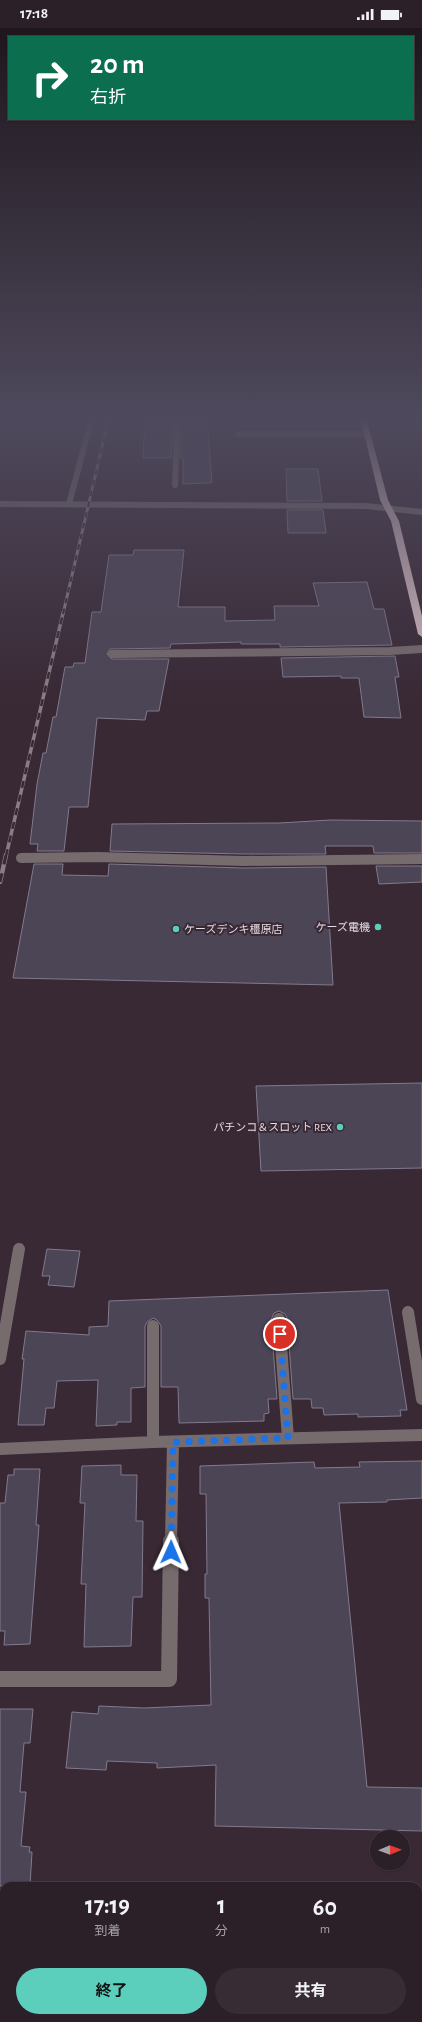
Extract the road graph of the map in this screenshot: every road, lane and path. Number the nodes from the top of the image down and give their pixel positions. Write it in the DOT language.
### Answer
graph roads {
  1 [pos="392,514"];
  2 [pos="422,634"];
  3 [pos="422,649"];
  4 [pos="112,654"];
  5 [pos="21,858"];
  6 [pos="422,859"];
  7 [pos="19,1249"];
  8 [pos="408,1312"];
  9 [pos="279,1319"];
  10 [pos="153,1326"];
  11 [pos="0,1359"];
  12 [pos="422,1399"];
  13 [pos="422,1435"];
  14 [pos="288,1438"];
  15 [pos="152,1442"];
  16 [pos="173,1442"];
  17 [pos="0,1450"];
  18 [pos="0,1679"];
  1 -- 2 [label="highway"];
  3 -- 4 [label="street"];
  5 -- 6 [label="street"];
  7 -- 11 [label="street"];
  8 -- 12 [label="street"];
  9 -- 14 [label="street"];
  10 -- 15 [label="street"];
  13 -- 14 [label="street"];
  14 -- 16 [label="street"];
  15 -- 16 [label="street"];
  15 -- 17 [label="street"];
  16 -- 18 [label="street"];
}
